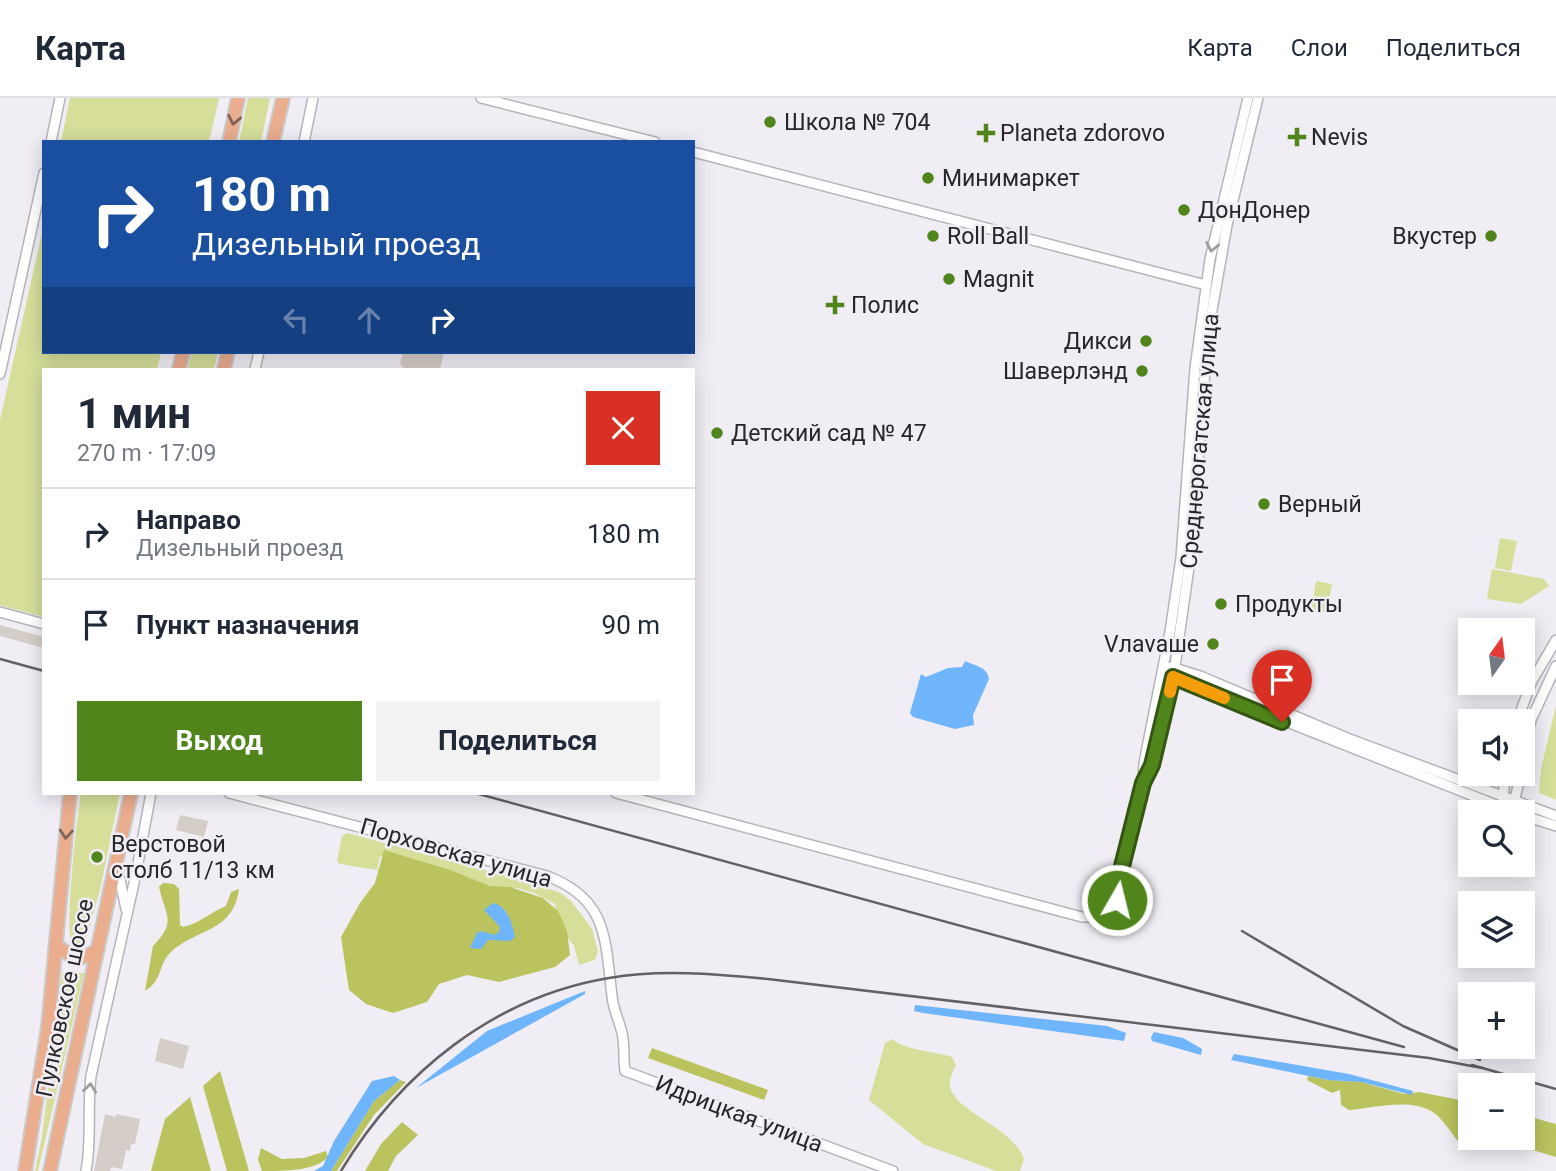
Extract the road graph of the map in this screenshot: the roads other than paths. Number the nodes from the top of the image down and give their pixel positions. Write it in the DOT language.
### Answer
graph roads {
  1 [pos="60,98"];
  2 [pos="238,98"];
  3 [pos="283,98"];
  4 [pos="313,98"];
  5 [pos="481,98"];
  6 [pos="1248,98"];
  7 [pos="1258,98"];
  8 [pos="51,140"];
  9 [pos="229,140"];
  10 [pos="273,140"];
  11 [pos="304,140"];
  12 [pos="646,140"];
  13 [pos="695,153"];
  14 [pos="42,189"];
  15 [pos="39,213"];
  16 [pos="1206,285"];
  17 [pos="0,374"];
  18 [pos="0,612"];
  19 [pos="42,623"];
  20 [pos="1556,640"];
  21 [pos="1175,666"];
  22 [pos="1556,666"];
  23 [pos="1163,669"];
  24 [pos="1173,677"];
  25 [pos="1522,709"];
  26 [pos="1535,711"];
  27 [pos="1143,783"];
  28 [pos="1504,786"];
  29 [pos="1519,786"];
  30 [pos="1502,794"];
  31 [pos="70,795"];
  32 [pos="131,795"];
  33 [pos="151,795"];
  34 [pos="237,795"];
  35 [pos="624,795"];
  36 [pos="1484,800"];
  37 [pos="1505,800"];
  38 [pos="1517,800"];
  39 [pos="1535,807"];
  40 [pos="1556,816"];
  41 [pos="1535,819"];
  42 [pos="1556,826"];
  43 [pos="117,861"];
  44 [pos="1114,898"];
  45 [pos="127,914"];
  46 [pos="1097,917"];
  47 [pos="56,945"];
  48 [pos="98,948"];
  49 [pos="625,1071"];
  50 [pos="25,1171"];
  51 [pos="50,1171"];
  52 [pos="86,1171"];
  53 [pos="893,1171"];
  1 -- 8 [label="street"];
  2 -- 9 [label="main road, one-way"];
  3 -- 10 [label="main road"];
  4 -- 11 [label="street"];
  5 -- 12 [label="street"];
  6 -- 16 [label="street, Среднерогатская улица, one-way"];
  7 -- 21 [label="street, Среднерогатская улица"];
  13 -- 16 [label="street"];
  14 -- 15 [label="street"];
  15 -- 17 [label="street"];
  16 -- 23 [label="street, Среднерогатская улица"];
  18 -- 19 [label="street"];
  20 -- 25 [label="street"];
  21 -- 23 [label="street"];
  21 -- 24 [label="street, Среднерогатская улица"];
  21 -- 30 [label="street"];
  22 -- 26 [label="street"];
  23 -- 24 [label="street"];
  23 -- 27 [label="street, Среднерогатская улица"];
  24 -- 27 [label="street, Среднерогатская улица"];
  24 -- 36 [label="street"];
  27 -- 44 [label="street, Среднерогатская улица"];
  28 -- 30 [label="street"];
  29 -- 38 [label="street"];
  30 -- 37 [label="street"];
  30 -- 38 [label="street"];
  31 -- 47 [label="main road, Пулковское шоссе, one-way"];
  32 -- 43 [label="main road, Пулковское шоссе"];
  33 -- 45 [label="street"];
  34 -- 49 [label="street, Порховская улица"];
  35 -- 46 [label="street"];
  39 -- 40 [label="street"];
  41 -- 42 [label="street"];
  43 -- 45 [label="street"];
  43 -- 48 [label="main road, Пулковское шоссе"];
  44 -- 46 [label="street, Среднерогатская улица"];
  44 -- 46 [label="street, Среднерогатская улица"];
  52 -- 45 [label="street, one-way"];
  47 -- 48 [label="main road"];
  47 -- 50 [label="main road, Пулковское шоссе"];
  48 -- 51 [label="main road, Пулковское шоссе"];
  49 -- 53 [label="street, Идрицкая улица"];
}
